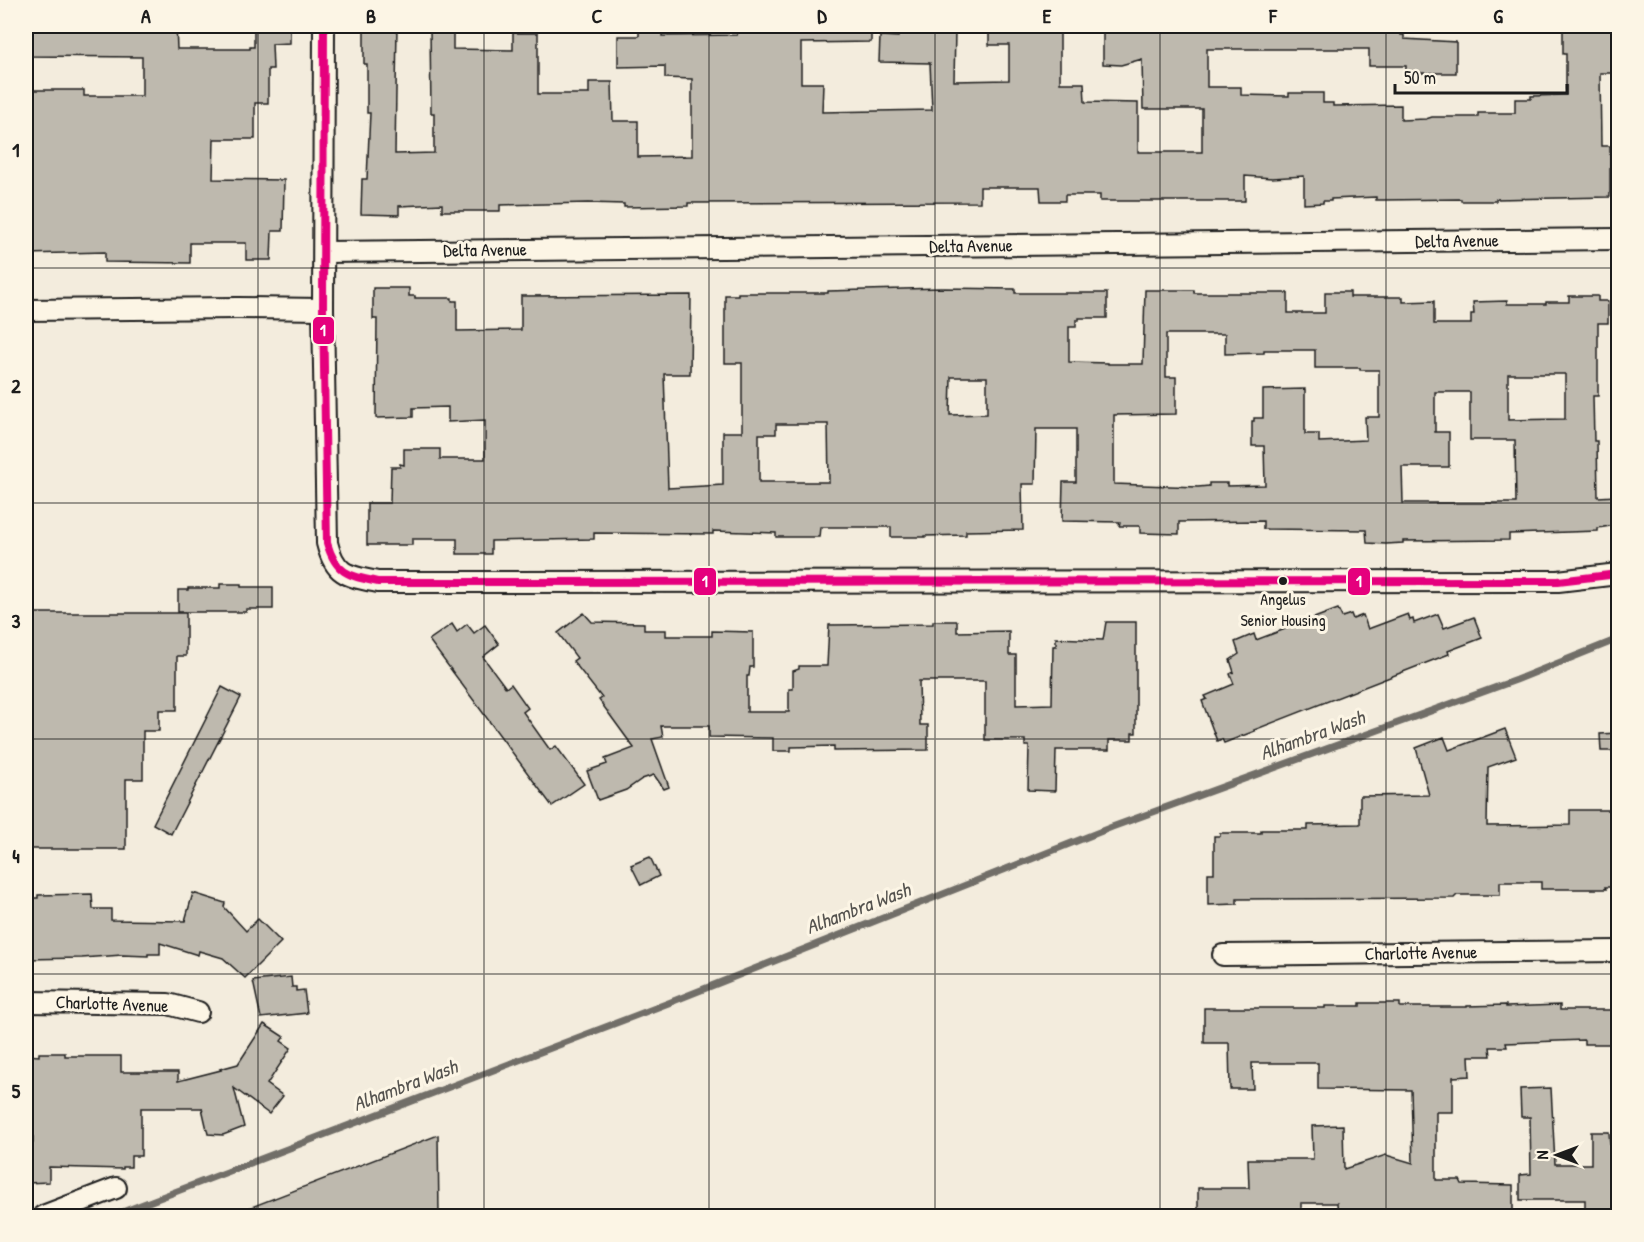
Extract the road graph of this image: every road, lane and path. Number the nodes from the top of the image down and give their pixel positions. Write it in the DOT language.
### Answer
graph roads {
  1 [pos="324,26"];
  2 [pos="1618,239"];
  3 [pos="324,252"];
  4 [pos="323,309"];
  5 [pos="26,310"];
  6 [pos="1618,574"];
  7 [pos="1618,951"];
  8 [pos="1223,955"];
  9 [pos="26,1002"];
  10 [pos="198,1012"];
  11 [pos="116,1188"];
  12 [pos="43,1216"];
  1 -- 3 [label="street"];
  2 -- 3 [label="street, Delta Avenue"];
  3 -- 4 [label="street"];
  4 -- 5 [label="street"];
  4 -- 6 [label="street"];
  7 -- 8 [label="street, Charlotte Avenue"];
  9 -- 10 [label="street, Charlotte Avenue"];
  11 -- 12 [label="street"];
}
